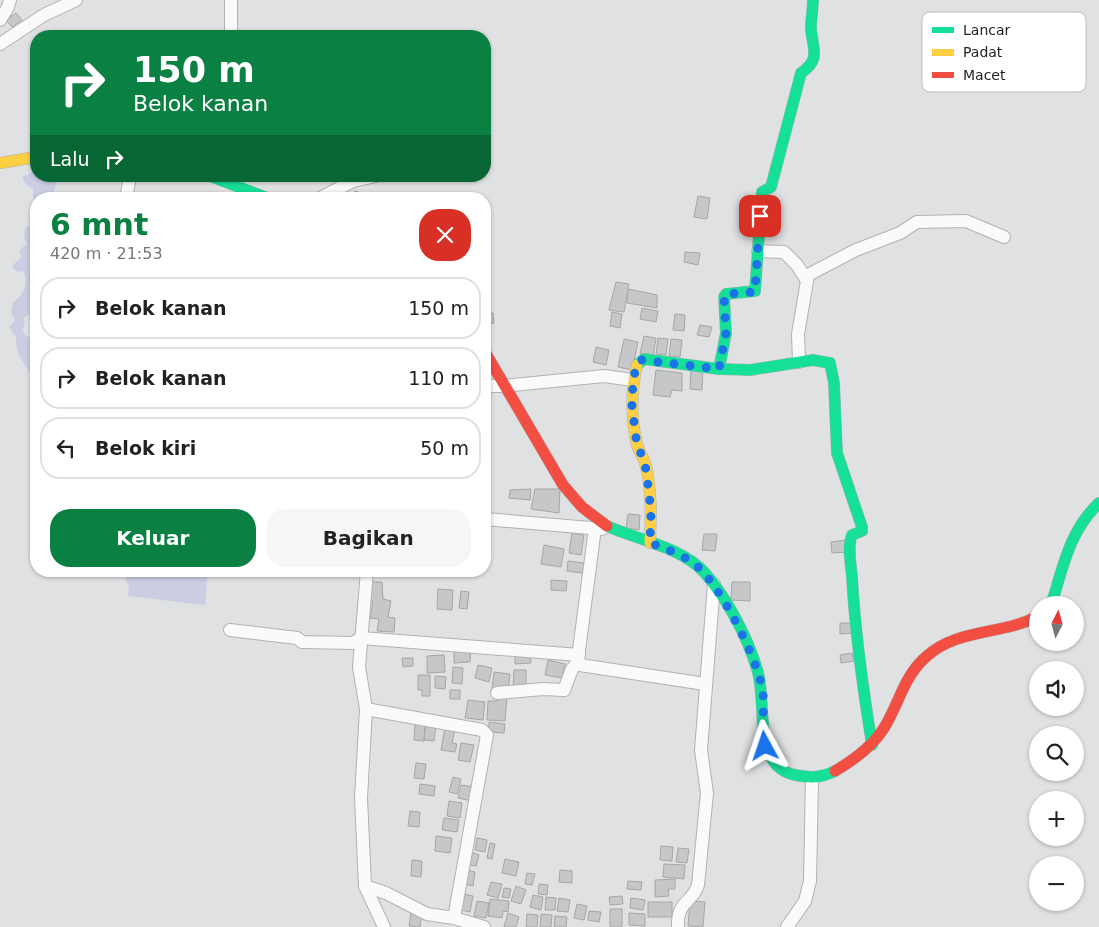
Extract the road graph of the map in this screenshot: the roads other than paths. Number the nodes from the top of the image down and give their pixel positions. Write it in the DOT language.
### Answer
graph roads {
  1 [pos="10,0"];
  2 [pos="76,0"];
  3 [pos="231,0"];
  4 [pos="814,0"];
  5 [pos="0,20"];
  6 [pos="231,30"];
  7 [pos="0,44"];
  8 [pos="30,158"];
  9 [pos="0,163"];
  10 [pos="226,182"];
  11 [pos="351,182"];
  12 [pos="252,192"];
  13 [pos="332,192"];
  14 [pos="1004,237"];
  15 [pos="758,251"];
  16 [pos="806,279"];
  17 [pos="799,362"];
  18 [pos="491,363"];
  19 [pos="719,369"];
  20 [pos="633,380"];
  21 [pos="491,386"];
  22 [pos="504,386"];
  23 [pos="1099,503"];
  24 [pos="491,519"];
  25 [pos="594,528"];
  26 [pos="618,530"];
  27 [pos="650,543"];
  28 [pos="366,577"];
  29 [pos="714,584"];
  30 [pos="1054,596"];
  31 [pos="1029,619"];
  32 [pos="230,630"];
  33 [pos="361,638"];
  34 [pos="578,658"];
  35 [pos="705,684"];
  36 [pos="497,693"];
  37 [pos="366,709"];
  38 [pos="872,745"];
  39 [pos="812,778"];
  40 [pos="365,886"];
  41 [pos="454,918"];
  42 [pos="384,927"];
  43 [pos="484,927"];
  44 [pos="678,927"];
  45 [pos="787,927"];
  1 -- 5 [label="street"];
  2 -- 7 [label="street"];
  3 -- 6 [label="street"];
  4 -- 15 [label="street"];
  8 -- 9 [label="street"];
  10 -- 12 [label="street"];
  11 -- 13 [label="street"];
  14 -- 16 [label="street"];
  15 -- 16 [label="street"];
  15 -- 19 [label="street"];
  16 -- 17 [label="street"];
  17 -- 19 [label="street"];
  17 -- 38 [label="street"];
  18 -- 22 [label="street"];
  19 -- 20 [label="street"];
  20 -- 22 [label="street"];
  20 -- 27 [label="street"];
  21 -- 22 [label="street"];
  22 -- 26 [label="street"];
  23 -- 30 [label="street"];
  24 -- 25 [label="street"];
  25 -- 26 [label="street"];
  25 -- 34 [label="street"];
  26 -- 27 [label="street"];
  27 -- 29 [label="street"];
  28 -- 33 [label="street"];
  29 -- 35 [label="street"];
  29 -- 39 [label="street"];
  31 -- 38 [label="street"];
  32 -- 33 [label="street"];
  33 -- 34 [label="street"];
  33 -- 37 [label="street"];
  34 -- 35 [label="street"];
  34 -- 36 [label="street"];
  35 -- 44 [label="street"];
  37 -- 40 [label="street"];
  37 -- 41 [label="street"];
  38 -- 39 [label="street"];
  39 -- 45 [label="street"];
  40 -- 41 [label="street"];
  40 -- 42 [label="street"];
  41 -- 43 [label="street"];
}
